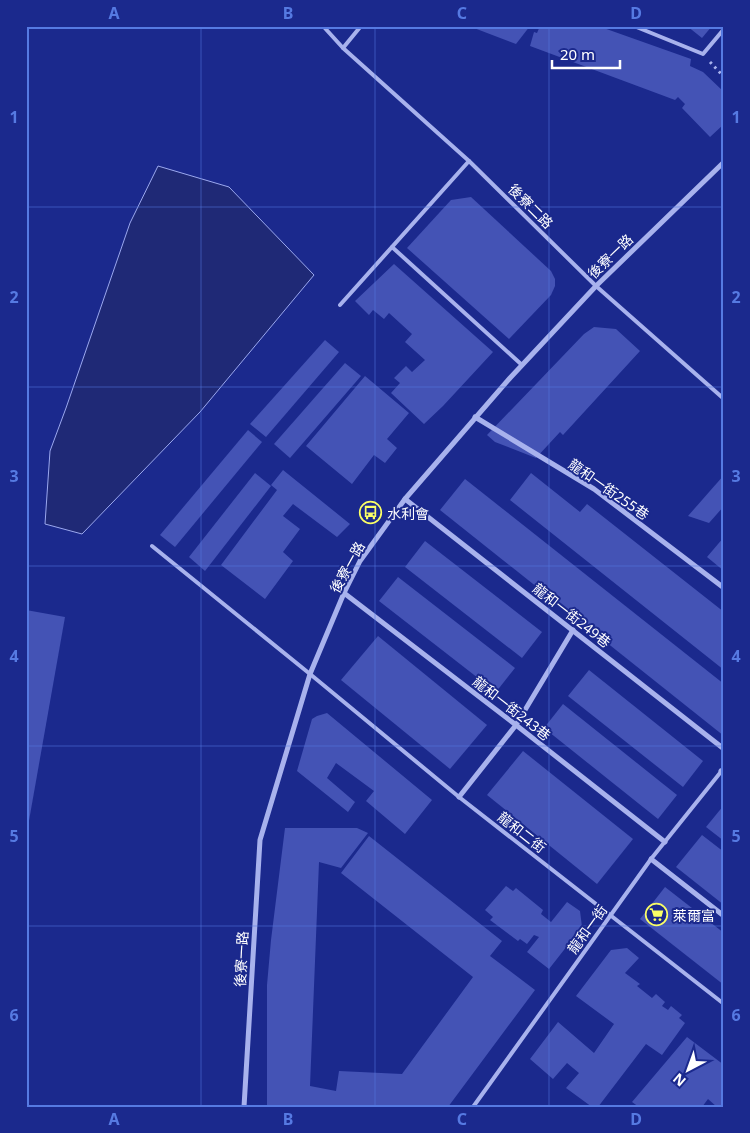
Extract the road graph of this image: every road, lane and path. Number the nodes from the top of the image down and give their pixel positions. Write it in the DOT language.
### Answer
graph roads {
  1 [pos="323,26"];
  2 [pos="362,26"];
  3 [pos="634,26"];
  4 [pos="724,29"];
  5 [pos="344,48"];
  6 [pos="704,54"];
  7 [pos="724,78"];
  8 [pos="470,161"];
  9 [pos="724,162"];
  10 [pos="392,247"];
  11 [pos="596,286"];
  12 [pos="340,305"];
  13 [pos="522,365"];
  14 [pos="724,399"];
  15 [pos="475,418"];
  16 [pos="405,499"];
  17 [pos="152,546"];
  18 [pos="724,588"];
  19 [pos="344,593"];
  20 [pos="574,630"];
  21 [pos="310,674"];
  22 [pos="516,725"];
  23 [pos="724,749"];
  24 [pos="723,771"];
  25 [pos="459,797"];
  26 [pos="665,842"];
  27 [pos="651,859"];
  28 [pos="610,916"];
  29 [pos="724,916"];
  30 [pos="724,1004"];
  31 [pos="244,1107"];
  32 [pos="473,1107"];
  1 -- 5 [label="lane, 後寮二路"];
  2 -- 5 [label="lane"];
  3 -- 6 [label="lane"];
  4 -- 6 [label="lane"];
  5 -- 8 [label="lane, 後寮二路"];
  6 -- 7 [label="path"];
  8 -- 10 [label="lane"];
  8 -- 11 [label="lane, 後寮二路"];
  9 -- 11 [label="street, 後寮一路"];
  10 -- 12 [label="lane"];
  10 -- 13 [label="lane"];
  11 -- 13 [label="street, 後寮一路"];
  11 -- 14 [label="lane, 後寮二路"];
  13 -- 15 [label="street, 後寮一路"];
  15 -- 16 [label="street, 後寮一路"];
  15 -- 18 [label="street, 龍和一街255巷"];
  16 -- 19 [label="street, 後寮一路"];
  16 -- 20 [label="street, 龍和一街249巷"];
  17 -- 21 [label="lane, 龍和二街"];
  19 -- 21 [label="street, 後寮一路"];
  19 -- 22 [label="street, 龍和一街243巷"];
  20 -- 22 [label="street"];
  20 -- 23 [label="street, 龍和一街249巷"];
  21 -- 25 [label="lane, 龍和二街"];
  21 -- 31 [label="street, 後寮一路"];
  22 -- 25 [label="street"];
  22 -- 26 [label="street, 龍和一街243巷"];
  24 -- 26 [label="lane, 龍和一街"];
  25 -- 28 [label="lane, 龍和二街"];
  26 -- 27 [label="lane, 龍和一街"];
  27 -- 28 [label="lane, 龍和一街"];
  27 -- 29 [label="street"];
  28 -- 30 [label="lane, 龍和二街"];
  28 -- 32 [label="lane, 龍和一街"];
}
